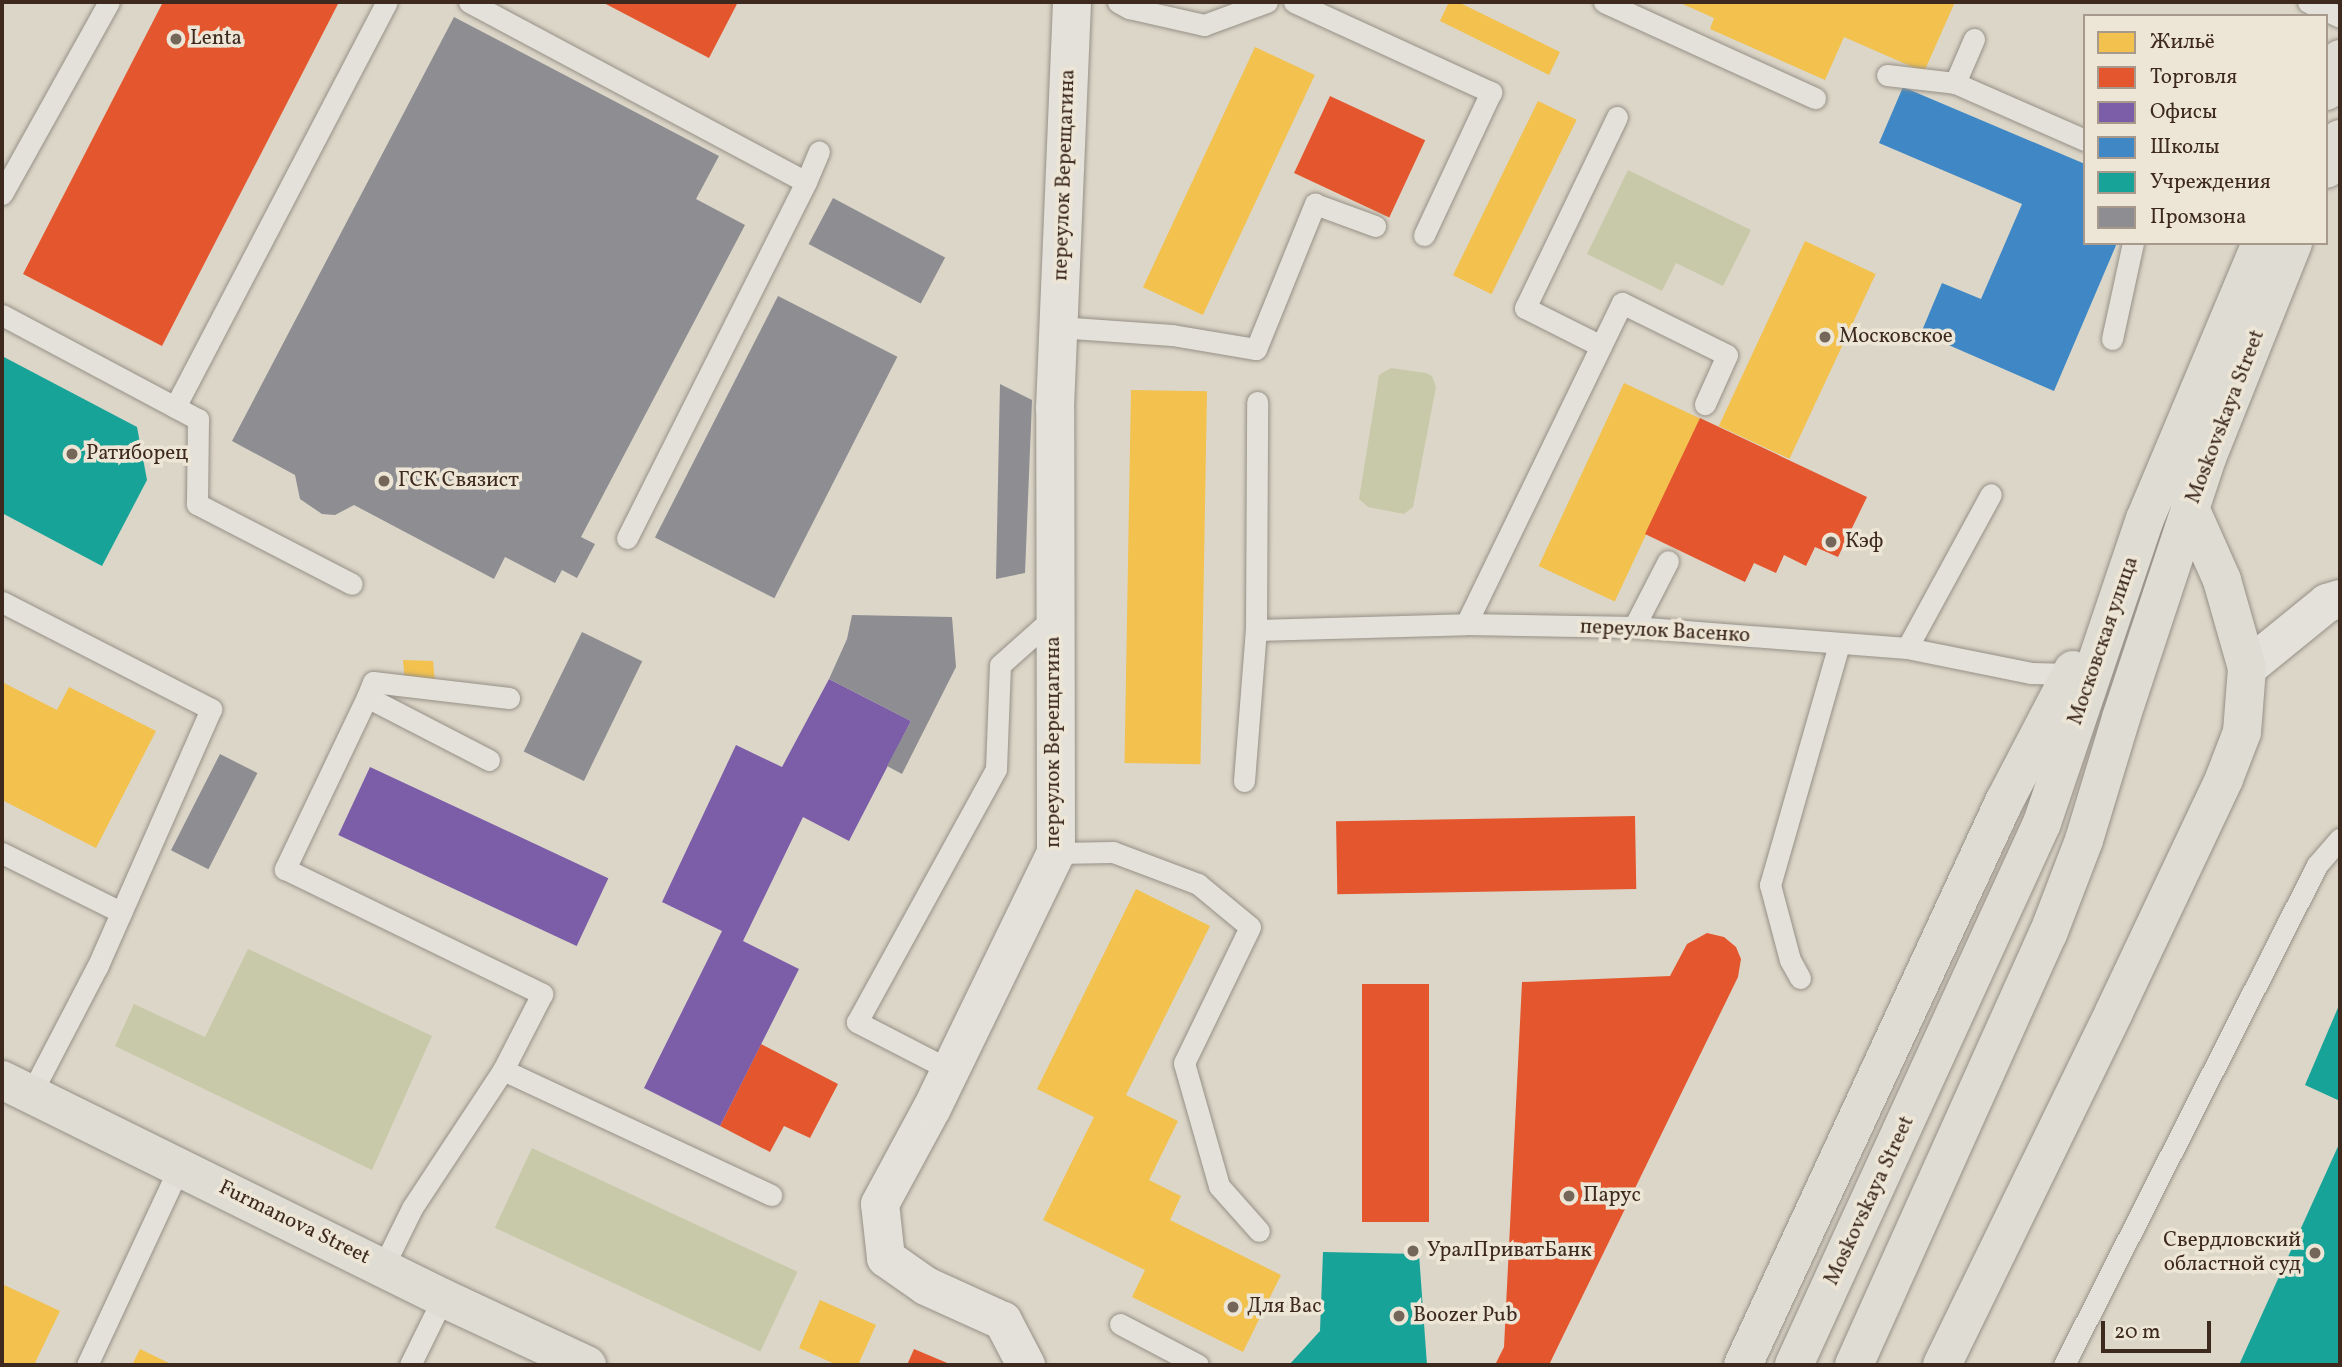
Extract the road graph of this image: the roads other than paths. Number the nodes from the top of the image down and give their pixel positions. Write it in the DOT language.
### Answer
graph roads {
  1 [pos="109,2"];
  2 [pos="387,2"];
  3 [pos="469,2"];
  4 [pos="1072,2"];
  5 [pos="1118,2"];
  6 [pos="1267,2"];
  7 [pos="1294,2"];
  8 [pos="1604,2"];
  9 [pos="2308,2"];
  10 [pos="2340,17"];
  11 [pos="1974,38"];
  12 [pos="2340,59"];
  13 [pos="1887,75"];
  14 [pos="1955,83"];
  15 [pos="2328,86"];
  16 [pos="1815,98"];
  17 [pos="1617,117"];
  18 [pos="2083,139"];
  19 [pos="2340,139"];
  20 [pos="819,152"];
  21 [pos="2328,165"];
  22 [pos="806,182"];
  23 [pos="2,194"];
  24 [pos="1375,226"];
  25 [pos="1424,235"];
  26 [pos="2133,245"];
  27 [pos="2260,245"];
  28 [pos="2292,245"];
  29 [pos="2,314"];
  30 [pos="1058,327"];
  31 [pos="2112,339"];
  32 [pos="1601,346"];
  33 [pos="1257,402"];
  34 [pos="1705,404"];
  35 [pos="175,407"];
  36 [pos="1991,494"];
  37 [pos="2190,508"];
  38 [pos="2145,519"];
  39 [pos="627,538"];
  40 [pos="1668,561"];
  41 [pos="352,584"];
  42 [pos="2340,600"];
  43 [pos="2,602"];
  44 [pos="1055,616"];
  45 [pos="1466,624"];
  46 [pos="1634,627"];
  47 [pos="1256,630"];
  48 [pos="1839,644"];
  49 [pos="1908,648"];
  50 [pos="2247,668"];
  51 [pos="2071,674"];
  52 [pos="367,697"];
  53 [pos="509,698"];
  54 [pos="489,760"];
  55 [pos="1244,781"];
  56 [pos="2340,839"];
  57 [pos="2,853"];
  58 [pos="1056,853"];
  59 [pos="121,912"];
  60 [pos="1800,978"];
  61 [pos="1946,1038"];
  62 [pos="503,1070"];
  63 [pos="950,1070"];
  64 [pos="16,1087"];
  65 [pos="179,1168"];
  66 [pos="771,1195"];
  67 [pos="1259,1231"];
  68 [pos="383,1266"];
  69 [pos="443,1298"];
  70 [pos="1120,1324"];
  71 [pos="87,1365"];
  72 [pos="410,1365"];
  73 [pos="587,1365"];
  74 [pos="1026,1365"];
  75 [pos="1198,1365"];
  76 [pos="1743,1365"];
  77 [pos="1794,1365"];
  78 [pos="1854,1365"];
  79 [pos="1942,1365"];
  80 [pos="2064,1365"];
  1 -- 23 [label="lane"];
  2 -- 35 [label="lane"];
  3 -- 22 [label="lane"];
  4 -- 30 [label="street, переулок Верещагина"];
  5 -- 6 [label="lane"];
  7 -- 25 [label="lane"];
  8 -- 16 [label="lane"];
  9 -- 10 [label="lane"];
  11 -- 14 [label="lane"];
  12 -- 15 [label="main road"];
  13 -- 14 [label="lane"];
  14 -- 18 [label="lane"];
  17 -- 32 [label="lane"];
  19 -- 21 [label="main road"];
  20 -- 22 [label="lane"];
  22 -- 39 [label="lane"];
  24 -- 30 [label="lane"];
  26 -- 31 [label="lane"];
  27 -- 38 [label="main road, Московская улица"];
  28 -- 37 [label="main road, Moskovskaya Street"];
  29 -- 35 [label="lane"];
  30 -- 44 [label="street, переулок Верещагина"];
  32 -- 34 [label="lane"];
  32 -- 45 [label="lane"];
  33 -- 47 [label="lane"];
  35 -- 41 [label="lane"];
  36 -- 49 [label="lane"];
  37 -- 50 [label="main road"];
  37 -- 78 [label="main road, Московская улица"];
  38 -- 51 [label="main road"];
  38 -- 61 [label="main road, Московская улица"];
  40 -- 46 [label="lane"];
  42 -- 50 [label="street"];
  43 -- 59 [label="lane"];
  44 -- 58 [label="street, переулок Верещагина"];
  44 -- 63 [label="lane"];
  45 -- 46 [label="lane, переулок Васенко"];
  45 -- 47 [label="lane, переулок Васенко"];
  46 -- 48 [label="lane, переулок Васенко"];
  47 -- 55 [label="lane"];
  48 -- 49 [label="lane, переулок Васенко"];
  48 -- 60 [label="lane"];
  49 -- 51 [label="lane, переулок Васенко"];
  50 -- 79 [label="main road"];
  51 -- 76 [label="main road"];
  52 -- 53 [label="lane"];
  52 -- 54 [label="lane"];
  52 -- 62 [label="lane"];
  56 -- 80 [label="lane"];
  57 -- 59 [label="lane"];
  58 -- 63 [label="street, переулок Верещагина"];
  58 -- 67 [label="lane"];
  59 -- 64 [label="lane"];
  61 -- 77 [label="main road, Moskovskaya Street"];
  62 -- 66 [label="lane"];
  62 -- 68 [label="lane"];
  63 -- 74 [label="street, переулок Верещагина"];
  64 -- 65 [label="main road, Furmanova Street"];
  65 -- 68 [label="main road, Furmanova Street"];
  65 -- 71 [label="lane"];
  68 -- 69 [label="main road, Furmanova Street"];
  69 -- 72 [label="lane"];
  69 -- 73 [label="main road, Furmanova Street"];
  70 -- 75 [label="lane"];
}
